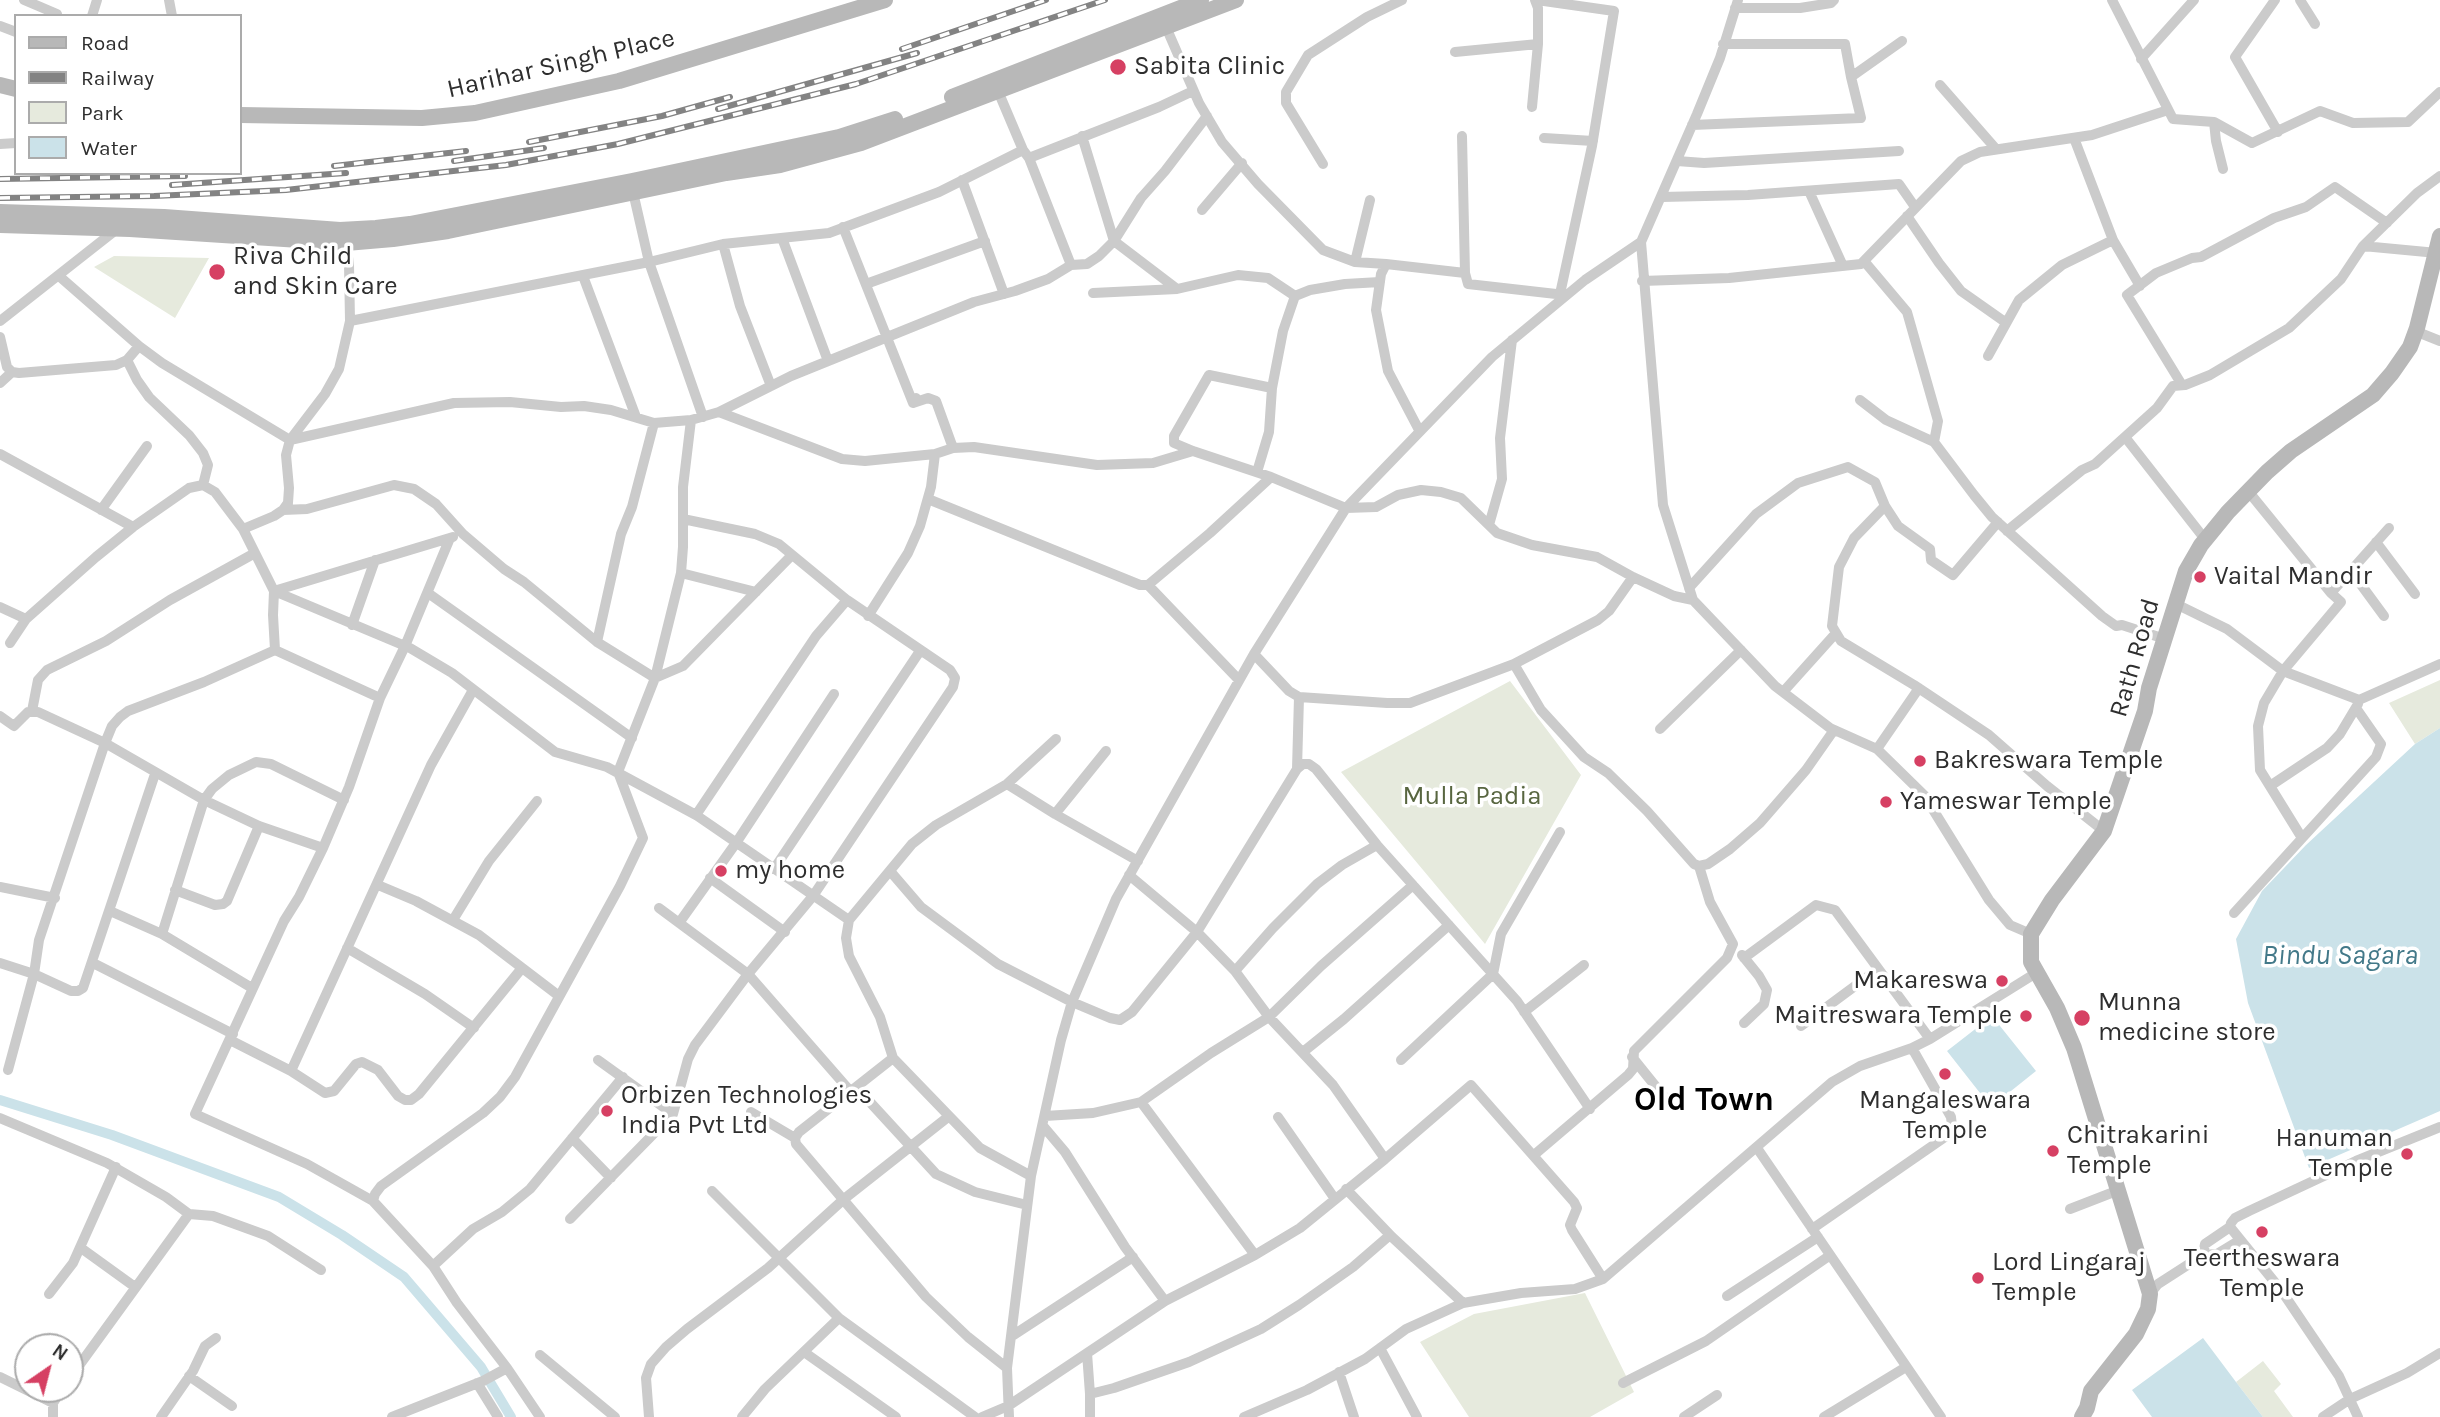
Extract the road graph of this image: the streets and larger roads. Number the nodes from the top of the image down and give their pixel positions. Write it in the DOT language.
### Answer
graph roads {
  1 [pos="24,0"];
  2 [pos="885,0"];
  3 [pos="1201,0"];
  4 [pos="1236,0"];
  5 [pos="1402,0"];
  6 [pos="1536,0"];
  7 [pos="1834,0"];
  8 [pos="2112,0"];
  9 [pos="2194,0"];
  10 [pos="2275,0"];
  11 [pos="2300,0"];
  12 [pos="1737,4"];
  13 [pos="58,14"];
  14 [pos="2315,24"];
  15 [pos="1166,27"];
  16 [pos="1902,41"];
  17 [pos="1538,44"];
  18 [pos="1723,44"];
  19 [pos="1455,52"];
  20 [pos="2141,59"];
  21 [pos="1851,77"];
  22 [pos="1940,85"];
  23 [pos="1193,90"];
  24 [pos="998,91"];
  25 [pos="2440,93"];
  26 [pos="1532,107"];
  27 [pos="2168,110"];
  28 [pos="242,115"];
  29 [pos="1206,116"];
  30 [pos="2214,122"];
  31 [pos="1692,125"];
  32 [pos="2278,132"];
  33 [pos="1082,136"];
  34 [pos="1462,136"];
  35 [pos="1544,138"];
  36 [pos="2074,138"];
  37 [pos="1593,141"];
  38 [pos="1996,149"];
  39 [pos="1899,151"];
  40 [pos="1026,154"];
  41 [pos="1677,161"];
  42 [pos="1242,163"];
  43 [pos="1323,164"];
  44 [pos="2223,169"];
  45 [pos="2440,176"];
  46 [pos="962,180"];
  47 [pos="1809,191"];
  48 [pos="633,192"];
  49 [pos="1662,197"];
  50 [pos="1370,200"];
  51 [pos="1202,209"];
  52 [pos="1911,211"];
  53 [pos="0,212"];
  54 [pos="123,222"];
  55 [pos="2387,223"];
  56 [pos="0,225"];
  57 [pos="843,227"];
  58 [pos="782,238"];
  59 [pos="2113,240"];
  60 [pos="985,241"];
  61 [pos="1114,241"];
  62 [pos="1641,242"];
  63 [pos="345,243"];
  64 [pos="723,244"];
  65 [pos="2438,245"];
  66 [pos="2363,246"];
  67 [pos="1864,261"];
  68 [pos="649,262"];
  69 [pos="1355,262"];
  70 [pos="1386,264"];
  71 [pos="1071,265"];
  72 [pos="1843,267"];
  73 [pos="1465,273"];
  74 [pos="59,276"];
  75 [pos="583,276"];
  76 [pos="1642,281"];
  77 [pos="1380,282"];
  78 [pos="866,284"];
  79 [pos="2140,286"];
  80 [pos="1177,289"];
  81 [pos="1093,293"];
  82 [pos="1004,294"];
  83 [pos="1563,294"];
  84 [pos="1295,296"];
  85 [pos="0,321"];
  86 [pos="350,321"];
  87 [pos="2005,322"];
  88 [pos="2417,328"];
  89 [pos="0,337"];
  90 [pos="888,338"];
  91 [pos="1512,340"];
  92 [pos="2440,341"];
  93 [pos="139,346"];
  94 [pos="1988,356"];
  95 [pos="127,360"];
  96 [pos="828,361"];
  97 [pos="12,372"];
  98 [pos="0,383"];
  99 [pos="2182,385"];
  100 [pos="771,386"];
  101 [pos="1272,388"];
  102 [pos="1860,400"];
  103 [pos="719,412"];
  104 [pos="636,417"];
  105 [pos="703,417"];
  106 [pos="691,420"];
  107 [pos="654,423"];
  108 [pos="1419,430"];
  109 [pos="2125,436"];
  110 [pos="290,440"];
  111 [pos="1934,442"];
  112 [pos="147,446"];
  113 [pos="953,448"];
  114 [pos="1193,451"];
  115 [pos="0,454"];
  116 [pos="935,454"];
  117 [pos="1257,472"];
  118 [pos="1271,477"];
  119 [pos="203,485"];
  120 [pos="2248,491"];
  121 [pos="928,499"];
  122 [pos="1885,506"];
  123 [pos="1346,508"];
  124 [pos="101,510"];
  125 [pos="283,510"];
  126 [pos="684,519"];
  127 [pos="1998,522"];
  128 [pos="1489,525"];
  129 [pos="133,527"];
  130 [pos="2389,528"];
  131 [pos="243,529"];
  132 [pos="2007,531"];
  133 [pos="463,534"];
  134 [pos="450,538"];
  135 [pos="2204,538"];
  136 [pos="2376,542"];
  137 [pos="256,553"];
  138 [pos="792,555"];
  139 [pos="375,560"];
  140 [pos="2351,570"];
  141 [pos="681,573"];
  142 [pos="1633,578"];
  143 [pos="1148,585"];
  144 [pos="1689,588"];
  145 [pos="274,591"];
  146 [pos="756,592"];
  147 [pos="428,593"];
  148 [pos="2332,593"];
  149 [pos="2415,594"];
  150 [pos="847,600"];
  151 [pos="1693,600"];
  152 [pos="2176,604"];
  153 [pos="0,607"];
  154 [pos="868,616"];
  155 [pos="2384,616"];
  156 [pos="26,619"];
  157 [pos="352,625"];
  158 [pos="1836,633"];
  159 [pos="2165,639"];
  160 [pos="597,642"];
  161 [pos="10,643"];
  162 [pos="405,646"];
  163 [pos="275,650"];
  164 [pos="1741,650"];
  165 [pos="920,652"];
  166 [pos="1254,654"];
  167 [pos="1514,664"];
  168 [pos="2440,664"];
  169 [pos="2283,671"];
  170 [pos="655,678"];
  171 [pos="1239,680"];
  172 [pos="1919,688"];
  173 [pos="473,690"];
  174 [pos="1783,692"];
  175 [pos="834,694"];
  176 [pos="1299,697"];
  177 [pos="380,698"];
  178 [pos="2358,704"];
  179 [pos="32,711"];
  180 [pos="0,716"];
  181 [pos="1660,729"];
  182 [pos="1834,730"];
  183 [pos="632,738"];
  184 [pos="1056,739"];
  185 [pos="105,743"];
  186 [pos="1877,749"];
  187 [pos="1106,751"];
  188 [pos="1297,769"];
  189 [pos="618,772"];
  190 [pos="155,774"];
  191 [pos="1007,784"];
  192 [pos="2270,786"];
  193 [pos="204,800"];
  194 [pos="344,800"];
  195 [pos="537,801"];
  196 [pos="1055,814"];
  197 [pos="696,815"];
  198 [pos="259,826"];
  199 [pos="2104,831"];
  200 [pos="1560,832"];
  201 [pos="2302,838"];
  202 [pos="736,843"];
  203 [pos="1377,845"];
  204 [pos="323,848"];
  205 [pos="1138,861"];
  206 [pos="1699,866"];
  207 [pos="774,869"];
  208 [pos="890,871"];
  209 [pos="1129,875"];
  210 [pos="710,878"];
  211 [pos="1413,884"];
  212 [pos="378,885"];
  213 [pos="0,887"];
  214 [pos="175,890"];
  215 [pos="813,896"];
  216 [pos="55,898"];
  217 [pos="659,908"];
  218 [pos="110,911"];
  219 [pos="2234,913"];
  220 [pos="453,920"];
  221 [pos="849,920"];
  222 [pos="679,923"];
  223 [pos="1449,925"];
  224 [pos="785,932"];
  225 [pos="1198,932"];
  226 [pos="162,934"];
  227 [pos="2031,934"];
  228 [pos="1733,944"];
  229 [pos="347,948"];
  230 [pos="1744,958"];
  231 [pos="0,963"];
  232 [pos="93,963"];
  233 [pos="1584,965"];
  234 [pos="522,968"];
  235 [pos="1878,969"];
  236 [pos="1236,971"];
  237 [pos="2036,973"];
  238 [pos="34,974"];
  239 [pos="748,974"];
  240 [pos="1493,974"];
  241 [pos="252,988"];
  242 [pos="559,996"];
  243 [pos="1072,1002"];
  244 [pos="1524,1012"];
  245 [pos="1269,1017"];
  246 [pos="1744,1023"];
  247 [pos="1801,1027"];
  248 [pos="474,1028"];
  249 [pos="232,1037"];
  250 [pos="1930,1039"];
  251 [pos="1912,1048"];
  252 [pos="1303,1052"];
  253 [pos="1632,1057"];
  254 [pos="893,1058"];
  255 [pos="598,1060"];
  256 [pos="1401,1060"];
  257 [pos="8,1070"];
  258 [pos="291,1071"];
  259 [pos="623,1077"];
  260 [pos="854,1090"];
  261 [pos="1665,1098"];
  262 [pos="1141,1102"];
  263 [pos="1590,1109"];
  264 [pos="751,1112"];
  265 [pos="673,1114"];
  266 [pos="948,1117"];
  267 [pos="1278,1117"];
  268 [pos="0,1118"];
  269 [pos="1044,1121"];
  270 [pos="2440,1127"];
  271 [pos="572,1138"];
  272 [pos="795,1138"];
  273 [pos="910,1146"];
  274 [pos="1757,1148"];
  275 [pos="1534,1155"];
  276 [pos="1385,1159"];
  277 [pos="116,1167"];
  278 [pos="1031,1176"];
  279 [pos="611,1178"];
  280 [pos="1346,1189"];
  281 [pos="2119,1190"];
  282 [pos="712,1191"];
  283 [pos="844,1199"];
  284 [pos="1335,1199"];
  285 [pos="373,1201"];
  286 [pos="1027,1205"];
  287 [pos="2070,1209"];
  288 [pos="189,1214"];
  289 [pos="570,1219"];
  290 [pos="2230,1227"];
  291 [pos="1815,1233"];
  292 [pos="1390,1235"];
  293 [pos="2240,1240"];
  294 [pos="81,1248"];
  295 [pos="1255,1255"];
  296 [pos="2203,1255"];
  297 [pos="1829,1256"];
  298 [pos="1133,1257"];
  299 [pos="780,1258"];
  300 [pos="433,1266"];
  301 [pos="321,1270"];
  302 [pos="1603,1279"];
  303 [pos="135,1287"];
  304 [pos="49,1294"];
  305 [pos="2150,1294"];
  306 [pos="1727,1296"];
  307 [pos="1165,1301"];
  308 [pos="1463,1303"];
  309 [pos="839,1318"];
  310 [pos="1012,1336"];
  311 [pos="216,1338"];
  312 [pos="1380,1348"];
  313 [pos="804,1352"];
  314 [pos="1087,1353"];
  315 [pos="2440,1353"];
  316 [pos="540,1355"];
  317 [pos="84,1358"];
  318 [pos="1906,1367"];
  319 [pos="1007,1368"];
  320 [pos="504,1370"];
  321 [pos="1339,1372"];
  322 [pos="189,1376"];
  323 [pos="0,1377"];
  324 [pos="480,1382"];
  325 [pos="1623,1383"];
  326 [pos="1090,1394"];
  327 [pos="1717,1395"];
  328 [pos="2350,1399"];
  329 [pos="53,1404"];
  330 [pos="232,1406"];
  331 [pos="1009,1411"];
  332 [pos="1257,1414"];
  333 [pos="52,1417"];
  334 [pos="162,1417"];
  335 [pos="392,1417"];
  336 [pos="498,1417"];
  337 [pos="540,1417"];
  338 [pos="615,1417"];
  339 [pos="649,1417"];
  340 [pos="742,1417"];
  341 [pos="896,1417"];
  342 [pos="975,1417"];
  343 [pos="982,1417"];
  344 [pos="1090,1417"];
  345 [pos="1244,1417"];
  346 [pos="1354,1417"];
  347 [pos="1417,1417"];
  348 [pos="1684,1417"];
  349 [pos="1824,1417"];
  350 [pos="1941,1417"];
  351 [pos="2082,1417"];
  352 [pos="2323,1417"];
  353 [pos="2358,1417"];
  1 -- 13 [label="street"];
  2 -- 28 [label="street, Harihar Singh Place"];
  3 -- 54 [label="street"];
  4 -- 15 [label="street"];
  5 -- 43 [label="street"];
  6 -- 17 [label="street"];
  6 -- 37 [label="street"];
  7 -- 12 [label="street"];
  8 -- 20 [label="street"];
  9 -- 20 [label="street"];
  10 -- 32 [label="street"];
  11 -- 14 [label="street"];
  12 -- 18 [label="street"];
  15 -- 23 [label="street"];
  15 -- 24 [label="street"];
  16 -- 21 [label="street"];
  17 -- 19 [label="street"];
  17 -- 26 [label="street"];
  18 -- 21 [label="street"];
  18 -- 31 [label="street"];
  20 -- 27 [label="street"];
  21 -- 31 [label="street"];
  22 -- 38 [label="street"];
  23 -- 29 [label="street"];
  23 -- 33 [label="street"];
  24 -- 40 [label="street"];
  24 -- 48 [label="street"];
  25 -- 32 [label="street"];
  27 -- 30 [label="street"];
  27 -- 36 [label="street"];
  29 -- 42 [label="street"];
  29 -- 61 [label="street"];
  30 -- 32 [label="street"];
  30 -- 44 [label="street"];
  31 -- 41 [label="street"];
  33 -- 40 [label="street"];
  33 -- 61 [label="street"];
  34 -- 73 [label="street"];
  35 -- 37 [label="street"];
  36 -- 38 [label="street"];
  36 -- 59 [label="street"];
  37 -- 83 [label="street"];
  38 -- 52 [label="street"];
  39 -- 41 [label="street"];
  40 -- 46 [label="street"];
  40 -- 71 [label="street"];
  41 -- 49 [label="street"];
  42 -- 51 [label="street"];
  42 -- 69 [label="street"];
  45 -- 55 [label="street"];
  46 -- 57 [label="street"];
  46 -- 60 [label="street"];
  47 -- 49 [label="street"];
  47 -- 52 [label="street"];
  47 -- 72 [label="street"];
  48 -- 63 [label="street"];
  48 -- 68 [label="street"];
  49 -- 62 [label="street"];
  50 -- 69 [label="street"];
  52 -- 67 [label="street"];
  52 -- 87 [label="street"];
  53 -- 54 [label="street"];
  54 -- 56 [label="street"];
  54 -- 63 [label="street"];
  54 -- 74 [label="street"];
  55 -- 66 [label="street"];
  55 -- 79 [label="street"];
  57 -- 58 [label="street"];
  57 -- 78 [label="street"];
  58 -- 64 [label="street"];
  58 -- 96 [label="street"];
  59 -- 79 [label="street"];
  59 -- 87 [label="street"];
  60 -- 78 [label="street"];
  60 -- 82 [label="street"];
  61 -- 71 [label="street"];
  61 -- 80 [label="street"];
  62 -- 76 [label="street"];
  62 -- 83 [label="street"];
  63 -- 86 [label="street"];
  64 -- 68 [label="street"];
  64 -- 100 [label="street"];
  65 -- 66 [label="street"];
  65 -- 88 [label="street, Rath Road"];
  66 -- 99 [label="street"];
  67 -- 72 [label="street"];
  67 -- 111 [label="street"];
  68 -- 75 [label="street"];
  68 -- 105 [label="street"];
  69 -- 70 [label="street"];
  70 -- 73 [label="street"];
  70 -- 77 [label="street"];
  71 -- 82 [label="street"];
  72 -- 76 [label="street"];
  73 -- 83 [label="street"];
  74 -- 85 [label="street"];
  74 -- 93 [label="street"];
  75 -- 86 [label="street"];
  75 -- 104 [label="street"];
  76 -- 144 [label="street"];
  77 -- 84 [label="street"];
  77 -- 108 [label="street"];
  78 -- 90 [label="street"];
  79 -- 99 [label="street"];
  80 -- 81 [label="street"];
  80 -- 84 [label="street"];
  82 -- 90 [label="street"];
  83 -- 91 [label="street"];
  84 -- 101 [label="street"];
  86 -- 110 [label="street"];
  87 -- 94 [label="street"];
  88 -- 92 [label="street"];
  88 -- 120 [label="street, Rath Road"];
  89 -- 97 [label="street"];
  90 -- 96 [label="street"];
  90 -- 113 [label="street"];
  91 -- 108 [label="street"];
  91 -- 128 [label="street"];
  93 -- 95 [label="street"];
  93 -- 110 [label="street"];
  95 -- 97 [label="street"];
  95 -- 119 [label="street"];
  96 -- 100 [label="street"];
  97 -- 98 [label="street"];
  99 -- 109 [label="street"];
  100 -- 103 [label="street"];
  101 -- 114 [label="street"];
  101 -- 117 [label="street"];
  102 -- 111 [label="street"];
  103 -- 105 [label="street"];
  103 -- 116 [label="street"];
  104 -- 107 [label="street"];
  104 -- 110 [label="street"];
  105 -- 106 [label="street"];
  106 -- 107 [label="street"];
  106 -- 126 [label="street"];
  107 -- 160 [label="street"];
  108 -- 123 [label="street"];
  109 -- 132 [label="street"];
  109 -- 135 [label="street"];
  110 -- 125 [label="street"];
  111 -- 127 [label="street"];
  112 -- 124 [label="street"];
  113 -- 114 [label="street"];
  113 -- 116 [label="street"];
  114 -- 117 [label="street"];
  115 -- 124 [label="street"];
  116 -- 121 [label="street"];
  117 -- 118 [label="street"];
  118 -- 123 [label="street"];
  118 -- 143 [label="street"];
  119 -- 129 [label="street"];
  119 -- 131 [label="street"];
  120 -- 135 [label="street, Rath Road"];
  120 -- 148 [label="street"];
  121 -- 143 [label="street"];
  121 -- 154 [label="street"];
  122 -- 127 [label="street"];
  122 -- 144 [label="street"];
  122 -- 158 [label="street"];
  123 -- 128 [label="street"];
  123 -- 166 [label="street"];
  124 -- 129 [label="street"];
  125 -- 131 [label="street"];
  125 -- 133 [label="street"];
  126 -- 138 [label="street"];
  126 -- 141 [label="street"];
  127 -- 132 [label="street"];
  128 -- 142 [label="street"];
  129 -- 156 [label="street"];
  130 -- 136 [label="street"];
  131 -- 137 [label="street"];
  132 -- 159 [label="street"];
  133 -- 134 [label="street"];
  133 -- 160 [label="street"];
  134 -- 139 [label="street"];
  134 -- 147 [label="street"];
  135 -- 152 [label="street, Rath Road"];
  136 -- 140 [label="street"];
  136 -- 149 [label="street"];
  137 -- 145 [label="street"];
  137 -- 179 [label="street"];
  138 -- 146 [label="street"];
  138 -- 150 [label="street"];
  139 -- 145 [label="street"];
  139 -- 157 [label="street"];
  140 -- 148 [label="street"];
  140 -- 155 [label="street"];
  141 -- 146 [label="street"];
  141 -- 170 [label="street"];
  142 -- 151 [label="street"];
  142 -- 167 [label="street"];
  143 -- 171 [label="street"];
  144 -- 151 [label="street"];
  145 -- 157 [label="street"];
  145 -- 163 [label="street"];
  146 -- 170 [label="street"];
  147 -- 162 [label="street"];
  147 -- 183 [label="street"];
  148 -- 169 [label="street"];
  150 -- 154 [label="street"];
  150 -- 197 [label="street"];
  151 -- 164 [label="street"];
  152 -- 159 [label="street, Rath Road"];
  152 -- 169 [label="street"];
  153 -- 156 [label="street"];
  154 -- 165 [label="street"];
  156 -- 161 [label="street"];
  157 -- 162 [label="street"];
  158 -- 172 [label="street"];
  158 -- 174 [label="street"];
  159 -- 199 [label="street, Rath Road"];
  160 -- 170 [label="street"];
  162 -- 173 [label="street"];
  162 -- 177 [label="street"];
  163 -- 177 [label="street"];
  163 -- 185 [label="street"];
  164 -- 174 [label="street"];
  164 -- 181 [label="street"];
  165 -- 207 [label="street"];
  165 -- 215 [label="street"];
  166 -- 171 [label="street"];
  166 -- 176 [label="street"];
  167 -- 176 [label="street"];
  167 -- 206 [label="street"];
  168 -- 178 [label="street"];
  169 -- 178 [label="street"];
  169 -- 192 [label="street"];
  170 -- 183 [label="street"];
  171 -- 205 [label="street"];
  172 -- 186 [label="street"];
  172 -- 199 [label="street"];
  173 -- 189 [label="street"];
  173 -- 212 [label="street"];
  174 -- 182 [label="street"];
  175 -- 202 [label="street"];
  176 -- 188 [label="street"];
  177 -- 194 [label="street"];
  178 -- 192 [label="street"];
  178 -- 201 [label="street"];
  179 -- 180 [label="street"];
  179 -- 185 [label="street"];
  182 -- 186 [label="street"];
  182 -- 206 [label="street"];
  183 -- 189 [label="street"];
  184 -- 191 [label="street"];
  185 -- 190 [label="street"];
  185 -- 216 [label="street"];
  186 -- 227 [label="street"];
  187 -- 196 [label="street"];
  188 -- 203 [label="street"];
  188 -- 225 [label="street"];
  189 -- 197 [label="street"];
  189 -- 242 [label="street"];
  190 -- 193 [label="street"];
  190 -- 218 [label="street"];
  191 -- 196 [label="street"];
  191 -- 208 [label="street"];
  192 -- 201 [label="street"];
  193 -- 194 [label="street"];
  193 -- 198 [label="street"];
  193 -- 214 [label="street"];
  194 -- 204 [label="street"];
  195 -- 220 [label="street"];
  196 -- 205 [label="street"];
  197 -- 202 [label="street"];
  198 -- 204 [label="street"];
  198 -- 214 [label="street"];
  199 -- 227 [label="street, Rath Road"];
  200 -- 240 [label="street"];
  201 -- 219 [label="street"];
  202 -- 207 [label="street"];
  202 -- 210 [label="street"];
  203 -- 211 [label="street"];
  203 -- 236 [label="street"];
  204 -- 241 [label="street"];
  205 -- 209 [label="street"];
  206 -- 228 [label="street"];
  207 -- 215 [label="street"];
  208 -- 221 [label="street"];
  208 -- 243 [label="street"];
  209 -- 225 [label="street"];
  209 -- 243 [label="street"];
  210 -- 222 [label="street"];
  210 -- 224 [label="street"];
  211 -- 223 [label="street"];
  211 -- 245 [label="street"];
  212 -- 220 [label="street"];
  212 -- 229 [label="street"];
  213 -- 216 [label="street"];
  214 -- 226 [label="street"];
  215 -- 221 [label="street"];
  215 -- 224 [label="street"];
  216 -- 238 [label="street"];
  217 -- 222 [label="street"];
  218 -- 226 [label="street"];
  218 -- 232 [label="street"];
  220 -- 234 [label="street"];
  221 -- 254 [label="street"];
  222 -- 239 [label="street"];
  223 -- 240 [label="street"];
  223 -- 252 [label="street"];
  224 -- 239 [label="street"];
  225 -- 236 [label="street"];
  225 -- 243 [label="street"];
  226 -- 241 [label="street"];
  227 -- 237 [label="street"];
  228 -- 230 [label="street"];
  228 -- 253 [label="street"];
  229 -- 248 [label="street"];
  229 -- 258 [label="street"];
  230 -- 235 [label="street"];
  230 -- 246 [label="street"];
  231 -- 238 [label="street"];
  232 -- 238 [label="street"];
  232 -- 249 [label="street"];
  233 -- 244 [label="street"];
  234 -- 242 [label="street"];
  234 -- 248 [label="street"];
  235 -- 247 [label="street"];
  235 -- 250 [label="street"];
  236 -- 245 [label="street"];
  237 -- 250 [label="street"];
  237 -- 281 [label="street"];
  238 -- 257 [label="street"];
  239 -- 260 [label="street"];
  239 -- 265 [label="street"];
  240 -- 244 [label="street"];
  240 -- 256 [label="street"];
  241 -- 249 [label="street"];
  242 -- 285 [label="street"];
  243 -- 269 [label="street"];
  244 -- 263 [label="street"];
  245 -- 252 [label="street"];
  245 -- 262 [label="street"];
  248 -- 258 [label="street"];
  249 -- 258 [label="street"];
  249 -- 285 [label="street"];
  250 -- 251 [label="street"];
  251 -- 274 [label="street"];
  251 -- 291 [label="street"];
  252 -- 276 [label="street"];
  253 -- 261 [label="street"];
  253 -- 263 [label="street"];
  254 -- 260 [label="street"];
  254 -- 266 [label="street"];
  255 -- 259 [label="street"];
  259 -- 265 [label="street"];
  259 -- 271 [label="street"];
  260 -- 272 [label="street"];
  260 -- 273 [label="street"];
  262 -- 269 [label="street"];
  262 -- 295 [label="street"];
  263 -- 275 [label="street"];
  264 -- 272 [label="street"];
  265 -- 279 [label="street"];
  266 -- 273 [label="street"];
  266 -- 278 [label="street"];
  267 -- 284 [label="street"];
  268 -- 277 [label="street"];
  269 -- 278 [label="street"];
  269 -- 298 [label="street"];
  270 -- 290 [label="street"];
  271 -- 279 [label="street"];
  271 -- 300 [label="street"];
  272 -- 283 [label="street"];
  273 -- 283 [label="street"];
  273 -- 286 [label="street"];
  274 -- 291 [label="street"];
  274 -- 302 [label="street"];
  275 -- 276 [label="street"];
  275 -- 302 [label="street"];
  276 -- 280 [label="street"];
  277 -- 288 [label="street"];
  277 -- 294 [label="street"];
  278 -- 286 [label="street"];
  279 -- 289 [label="street"];
  280 -- 284 [label="street"];
  280 -- 292 [label="street"];
  281 -- 287 [label="street"];
  281 -- 305 [label="street"];
  282 -- 299 [label="street"];
  283 -- 299 [label="street"];
  283 -- 319 [label="street"];
  284 -- 295 [label="street"];
  285 -- 300 [label="street"];
  286 -- 310 [label="street"];
  288 -- 301 [label="street"];
  288 -- 303 [label="street"];
  290 -- 293 [label="street"];
  290 -- 296 [label="street"];
  291 -- 297 [label="street"];
  291 -- 306 [label="street"];
  292 -- 308 [label="street"];
  292 -- 326 [label="street"];
  293 -- 296 [label="street"];
  293 -- 328 [label="street"];
  294 -- 303 [label="street"];
  294 -- 304 [label="street"];
  295 -- 307 [label="street"];
  296 -- 305 [label="street"];
  297 -- 318 [label="street"];
  297 -- 325 [label="street"];
  298 -- 307 [label="street"];
  298 -- 310 [label="street"];
  299 -- 309 [label="street"];
  299 -- 339 [label="street"];
  300 -- 320 [label="street"];
  302 -- 308 [label="street"];
  303 -- 317 [label="street"];
  305 -- 351 [label="street"];
  307 -- 314 [label="street"];
  308 -- 312 [label="street"];
  309 -- 313 [label="street"];
  309 -- 342 [label="street"];
  310 -- 319 [label="street"];
  311 -- 322 [label="street"];
  312 -- 321 [label="street"];
  312 -- 347 [label="street"];
  313 -- 340 [label="street"];
  313 -- 341 [label="street"];
  314 -- 326 [label="street"];
  314 -- 331 [label="street"];
  315 -- 328 [label="street"];
  316 -- 338 [label="street"];
  318 -- 349 [label="street"];
  318 -- 350 [label="street"];
  319 -- 331 [label="street"];
  320 -- 324 [label="street"];
  320 -- 337 [label="street"];
  321 -- 332 [label="street"];
  321 -- 346 [label="street"];
  322 -- 330 [label="street"];
  322 -- 334 [label="street"];
  323 -- 329 [label="street"];
  324 -- 335 [label="street"];
  324 -- 336 [label="street"];
  326 -- 344 [label="street"];
  327 -- 348 [label="street"];
  328 -- 352 [label="street"];
  328 -- 353 [label="street"];
  329 -- 333 [label="street"];
  331 -- 343 [label="street"];
  332 -- 345 [label="street"];
}
